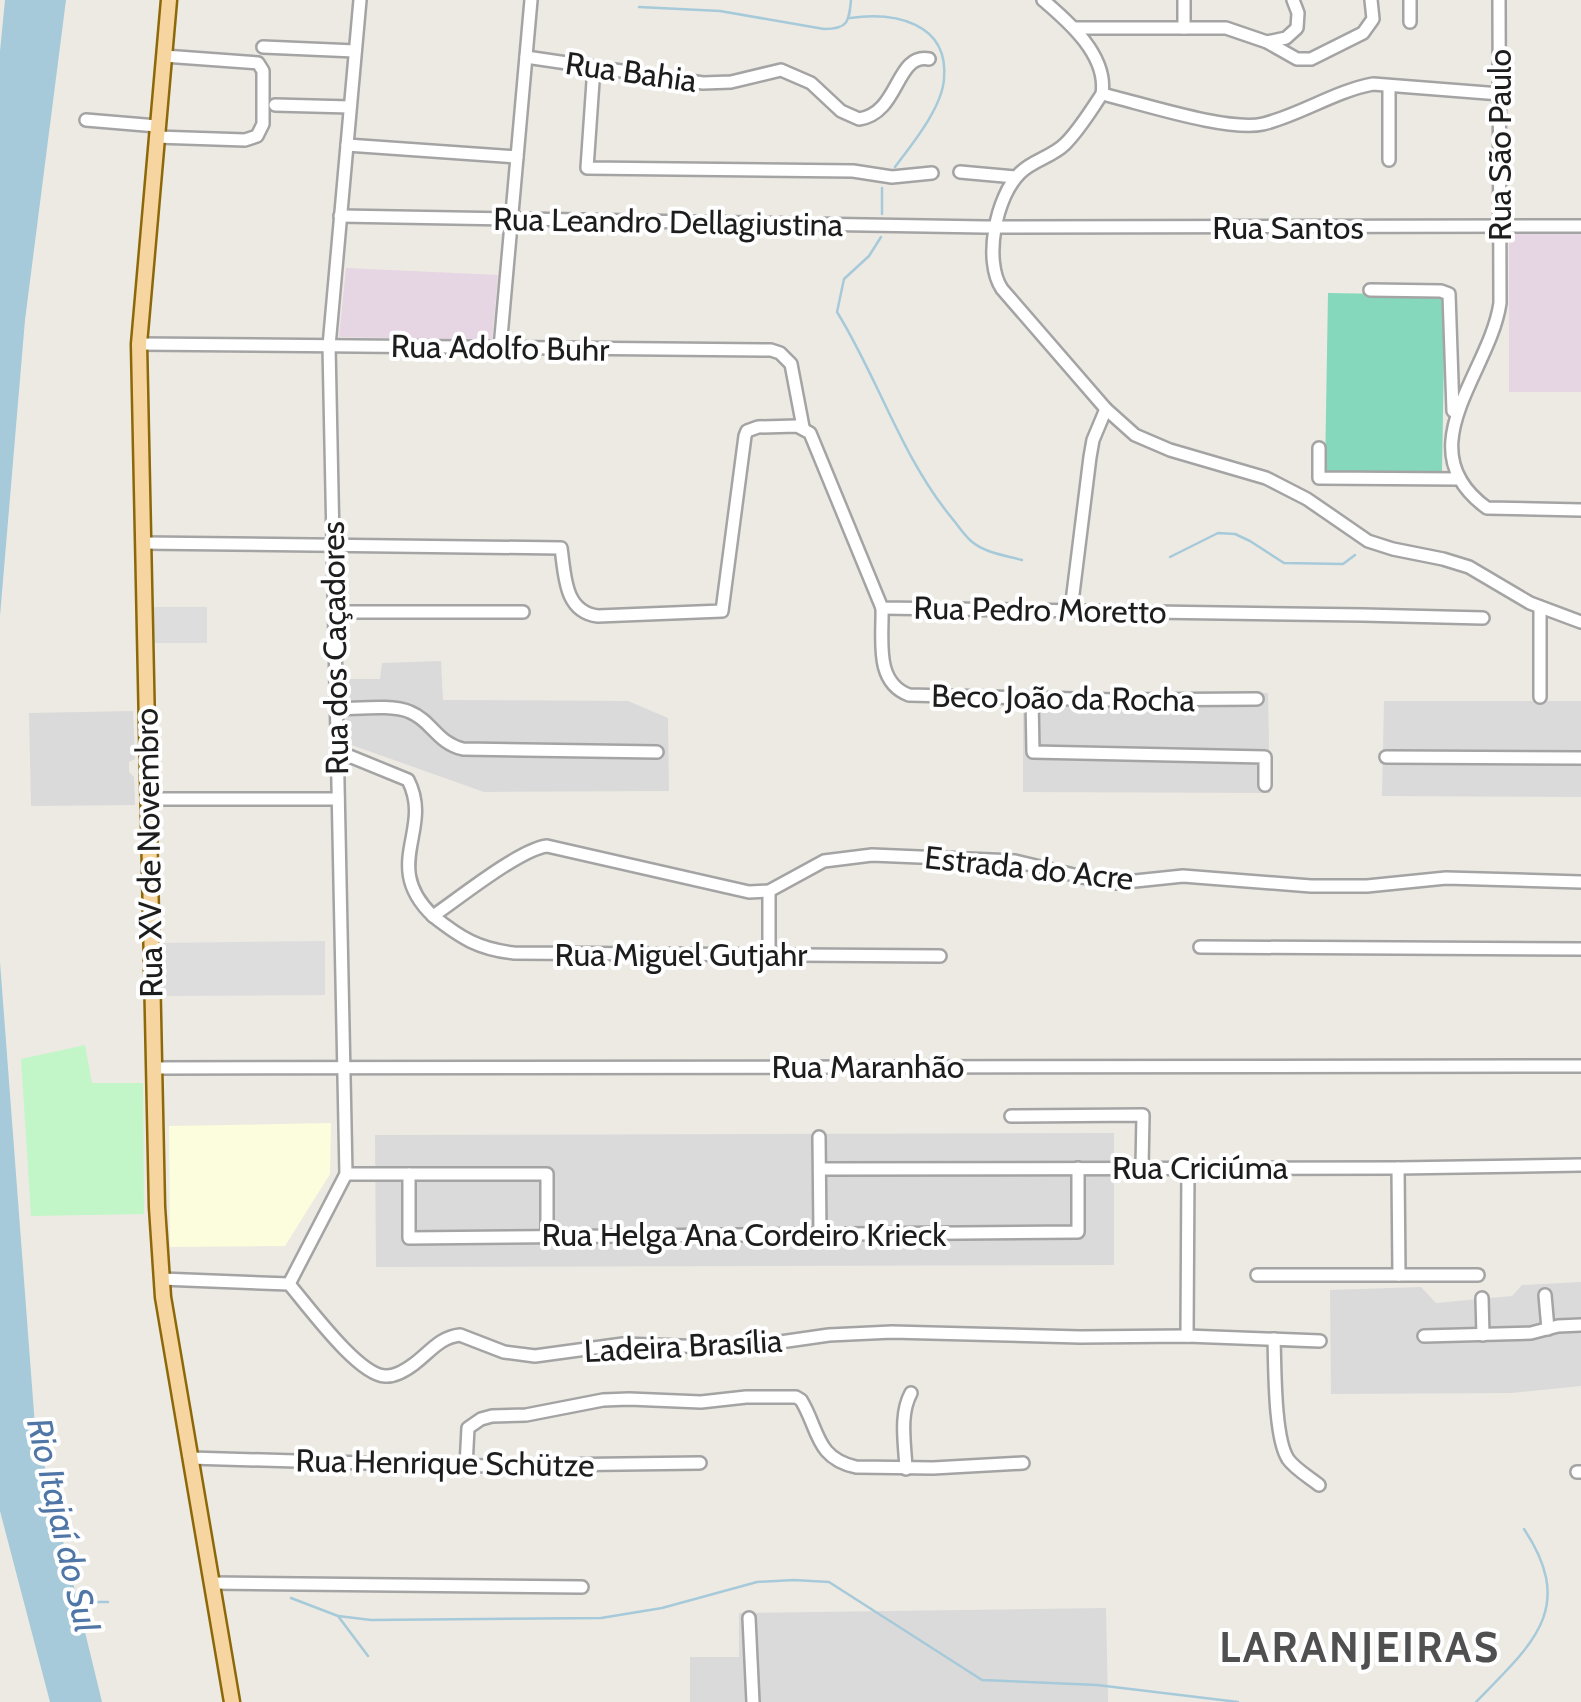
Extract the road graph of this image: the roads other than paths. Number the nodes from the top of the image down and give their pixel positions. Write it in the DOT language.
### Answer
graph roads {
  1 [pos="169,0"];
  2 [pos="360,0"];
  3 [pos="530,0"];
  4 [pos="1043,0"];
  5 [pos="1184,0"];
  6 [pos="1293,0"];
  7 [pos="1371,0"];
  8 [pos="1410,0"];
  9 [pos="1500,0"];
  10 [pos="1410,22"];
  11 [pos="1074,28"];
  12 [pos="1184,28"];
  13 [pos="1267,42"];
  14 [pos="263,47"];
  15 [pos="355,51"];
  16 [pos="164,56"];
  17 [pos="526,57"];
  18 [pos="929,59"];
  19 [pos="594,67"];
  20 [pos="1389,86"];
  21 [pos="1102,94"];
  22 [pos="1500,94"];
  23 [pos="276,104"];
  24 [pos="350,108"];
  25 [pos="86,120"];
  26 [pos="157,131"];
  27 [pos="347,145"];
  28 [pos="516,158"];
  29 [pos="1389,160"];
  30 [pos="960,172"];
  31 [pos="932,173"];
  32 [pos="1015,177"];
  33 [pos="340,216"];
  34 [pos="511,220"];
  35 [pos="1581,226"];
  36 [pos="996,228"];
  37 [pos="1500,228"];
  38 [pos="1370,290"];
  39 [pos="139,344"];
  40 [pos="329,346"];
  41 [pos="500,348"];
  42 [pos="1106,409"];
  43 [pos="1454,425"];
  44 [pos="803,427"];
  45 [pos="1319,448"];
  46 [pos="1460,479"];
  47 [pos="1581,510"];
  48 [pos="142,544"];
  49 [pos="333,545"];
  50 [pos="1540,607"];
  51 [pos="882,608"];
  52 [pos="1071,610"];
  53 [pos="334,612"];
  54 [pos="523,612"];
  55 [pos="1483,618"];
  56 [pos="1581,622"];
  57 [pos="1540,697"];
  58 [pos="1032,698"];
  59 [pos="1257,699"];
  60 [pos="336,709"];
  61 [pos="337,750"];
  62 [pos="657,752"];
  63 [pos="1386,757"];
  64 [pos="1581,758"];
  65 [pos="1264,785"];
  66 [pos="148,798"];
  67 [pos="338,799"];
  68 [pos="1581,882"];
  69 [pos="769,891"];
  70 [pos="433,916"];
  71 [pos="1200,948"];
  72 [pos="1581,949"];
  73 [pos="769,956"];
  74 [pos="940,956"];
  75 [pos="1581,1066"];
  76 [pos="154,1068"];
  77 [pos="344,1068"];
  78 [pos="1011,1116"];
  79 [pos="819,1137"];
  80 [pos="1581,1165"];
  81 [pos="1142,1167"];
  82 [pos="1188,1167"];
  83 [pos="1078,1168"];
  84 [pos="1398,1168"];
  85 [pos="820,1169"];
  86 [pos="346,1174"];
  87 [pos="409,1174"];
  88 [pos="820,1234"];
  89 [pos="547,1236"];
  90 [pos="1256,1275"];
  91 [pos="1399,1275"];
  92 [pos="1478,1275"];
  93 [pos="161,1279"];
  94 [pos="289,1284"];
  95 [pos="1545,1295"];
  96 [pos="1482,1298"];
  97 [pos="1581,1326"];
  98 [pos="1548,1329"];
  99 [pos="1483,1334"];
  100 [pos="1188,1336"];
  101 [pos="1424,1336"];
  102 [pos="1274,1339"];
  103 [pos="1320,1341"];
  104 [pos="911,1393"];
  105 [pos="190,1458"];
  106 [pos="700,1463"];
  107 [pos="1023,1463"];
  108 [pos="466,1466"];
  109 [pos="906,1469"];
  110 [pos="1319,1485"];
  111 [pos="211,1583"];
  112 [pos="582,1586"];
  113 [pos="749,1618"];
  114 [pos="232,1702"];
  115 [pos="752,1702"];
  1 -- 16 [label="main road, Rua XV de Novembro"];
  2 -- 15 [label="street, Rua dos Caçadores"];
  3 -- 17 [label="street"];
  4 -- 11 [label="street"];
  5 -- 12 [label="street"];
  6 -- 13 [label="street"];
  7 -- 13 [label="street"];
  8 -- 10 [label="street"];
  9 -- 22 [label="street, Rua São Paulo"];
  11 -- 12 [label="street"];
  11 -- 21 [label="street"];
  12 -- 13 [label="street"];
  14 -- 15 [label="street"];
  15 -- 24 [label="street, Rua dos Caçadores"];
  16 -- 26 [label="main road, Rua XV de Novembro"];
  16 -- 26 [label="street"];
  17 -- 19 [label="street, Rua Bahia"];
  17 -- 28 [label="street"];
  18 -- 19 [label="street, Rua Bahia"];
  19 -- 31 [label="street"];
  20 -- 21 [label="street"];
  20 -- 22 [label="street"];
  20 -- 29 [label="street"];
  21 -- 32 [label="street"];
  22 -- 37 [label="street, Rua São Paulo"];
  23 -- 24 [label="street"];
  24 -- 27 [label="street, Rua dos Caçadores"];
  25 -- 26 [label="street"];
  26 -- 39 [label="main road, Rua XV de Novembro"];
  27 -- 28 [label="street"];
  27 -- 33 [label="street, Rua dos Caçadores"];
  28 -- 34 [label="street"];
  30 -- 32 [label="street"];
  32 -- 36 [label="street"];
  33 -- 34 [label="street, Rua Leandro Dellagiustina"];
  33 -- 40 [label="street, Rua dos Caçadores"];
  34 -- 36 [label="street, Rua Leandro Dellagiustina"];
  34 -- 41 [label="street"];
  35 -- 37 [label="street, Rua Santos"];
  36 -- 37 [label="street, Rua Santos"];
  36 -- 42 [label="street"];
  37 -- 43 [label="street, Rua São Paulo"];
  38 -- 43 [label="street"];
  39 -- 40 [label="street, Rua Adolfo Buhr"];
  39 -- 48 [label="main road, Rua XV de Novembro"];
  40 -- 41 [label="street, Rua Adolfo Buhr"];
  40 -- 49 [label="street, Rua dos Caçadores"];
  41 -- 44 [label="street, Rua Adolfo Buhr"];
  42 -- 50 [label="street"];
  42 -- 52 [label="street"];
  43 -- 46 [label="street"];
  44 -- 49 [label="street"];
  44 -- 51 [label="street, Rua Pedro Moretto"];
  45 -- 46 [label="street"];
  46 -- 47 [label="street"];
  48 -- 49 [label="street"];
  48 -- 66 [label="main road, Rua XV de Novembro"];
  49 -- 53 [label="street, Rua dos Caçadores"];
  50 -- 56 [label="street"];
  50 -- 57 [label="street"];
  51 -- 52 [label="street, Rua Pedro Moretto"];
  51 -- 58 [label="street, Beco João da Rocha"];
  52 -- 55 [label="street, Rua Pedro Moretto"];
  53 -- 54 [label="street"];
  53 -- 60 [label="street, Rua dos Caçadores"];
  58 -- 59 [label="street, Beco João da Rocha"];
  58 -- 65 [label="street"];
  60 -- 61 [label="street, Rua dos Caçadores"];
  60 -- 62 [label="street"];
  61 -- 67 [label="street, Rua dos Caçadores"];
  61 -- 70 [label="street"];
  63 -- 64 [label="street"];
  66 -- 67 [label="street"];
  66 -- 76 [label="main road, Rua XV de Novembro"];
  67 -- 77 [label="street, Rua dos Caçadores"];
  68 -- 69 [label="street, Estrada do Acre"];
  69 -- 70 [label="street"];
  69 -- 73 [label="street"];
  70 -- 73 [label="street, Rua Miguel Gutjahr"];
  71 -- 72 [label="street"];
  73 -- 74 [label="street, Rua Miguel Gutjahr"];
  75 -- 77 [label="street, Rua Maranhão"];
  76 -- 77 [label="street, Rua Maranhão"];
  76 -- 93 [label="main road, Rua XV de Novembro"];
  77 -- 86 [label="street, Rua dos Caçadores"];
  78 -- 81 [label="street"];
  79 -- 85 [label="street"];
  80 -- 84 [label="street, Rua Criciúma"];
  81 -- 82 [label="street, Rua Criciúma"];
  81 -- 83 [label="street, Rua Criciúma"];
  82 -- 84 [label="street, Rua Criciúma"];
  82 -- 100 [label="street"];
  83 -- 85 [label="street, Rua Criciúma"];
  83 -- 88 [label="street, Rua Helga Ana Cordeiro Krieck"];
  84 -- 91 [label="street"];
  85 -- 88 [label="street"];
  86 -- 87 [label="street"];
  86 -- 94 [label="street, Rua dos Caçadores"];
  87 -- 89 [label="street"];
  87 -- 89 [label="street, Rua Helga Ana Cordeiro Krieck"];
  88 -- 89 [label="street, Rua Helga Ana Cordeiro Krieck"];
  90 -- 91 [label="street"];
  91 -- 92 [label="street"];
  93 -- 94 [label="street"];
  93 -- 105 [label="main road, Rua XV de Novembro"];
  94 -- 100 [label="street, Ladeira Brasília"];
  95 -- 98 [label="street"];
  96 -- 99 [label="street"];
  97 -- 98 [label="street"];
  98 -- 99 [label="street"];
  99 -- 101 [label="street"];
  100 -- 102 [label="street, Ladeira Brasília"];
  102 -- 103 [label="street, Ladeira Brasília"];
  102 -- 110 [label="street"];
  104 -- 109 [label="street"];
  105 -- 108 [label="street, Rua Henrique Schütze"];
  105 -- 111 [label="main road, Rua XV de Novembro"];
  106 -- 108 [label="street, Rua Henrique Schütze"];
  107 -- 109 [label="street"];
  108 -- 109 [label="street"];
  111 -- 112 [label="street"];
  111 -- 114 [label="main road, Rua XV de Novembro"];
  113 -- 115 [label="street"];
}
